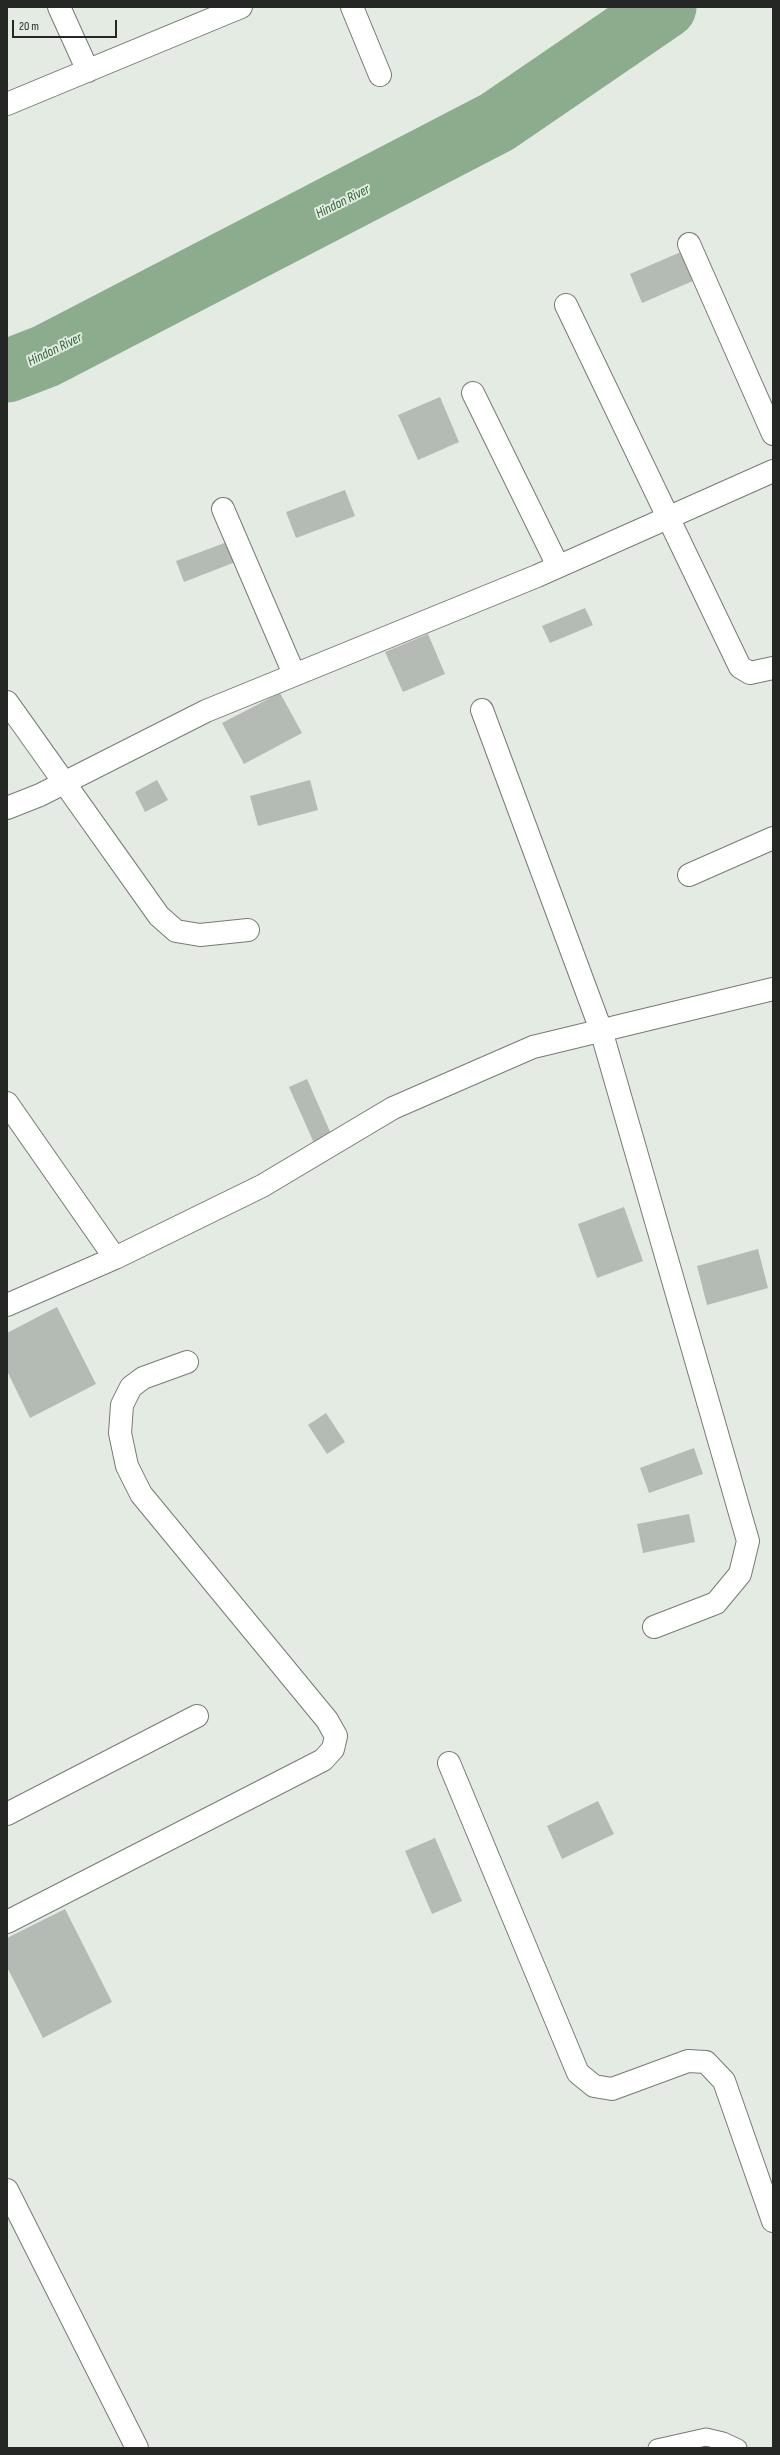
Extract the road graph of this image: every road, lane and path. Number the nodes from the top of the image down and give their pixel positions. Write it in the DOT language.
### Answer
graph roads {
  1 [pos="59,7"];
  2 [pos="241,7"];
  3 [pos="352,7"];
  4 [pos="88,71"];
  5 [pos="380,75"];
  6 [pos="7,104"];
  7 [pos="689,244"];
  8 [pos="566,305"];
  9 [pos="473,393"];
  10 [pos="773,434"];
  11 [pos="773,471"];
  12 [pos="223,509"];
  13 [pos="668,517"];
  14 [pos="558,566"];
  15 [pos="773,668"];
  16 [pos="294,674"];
  17 [pos="7,702"];
  18 [pos="482,710"];
  19 [pos="64,783"];
  20 [pos="7,808"];
  21 [pos="773,838"];
  22 [pos="689,875"];
  23 [pos="248,930"];
  24 [pos="773,989"];
  25 [pos="601,1030"];
  26 [pos="7,1104"];
  27 [pos="115,1258"];
  28 [pos="7,1305"];
  29 [pos="187,1362"];
  30 [pos="654,1628"];
  31 [pos="197,1716"];
  32 [pos="449,1763"];
  33 [pos="7,1814"];
  34 [pos="7,1922"];
  35 [pos="7,2190"];
  36 [pos="773,2221"];
  37 [pos="137,2448"];
  38 [pos="657,2448"];
  39 [pos="738,2448"];
  1 -- 4 [label="street"];
  2 -- 4 [label="street"];
  3 -- 5 [label="street"];
  4 -- 6 [label="street"];
  7 -- 10 [label="street"];
  8 -- 13 [label="street"];
  9 -- 14 [label="street"];
  11 -- 13 [label="street"];
  12 -- 16 [label="street"];
  13 -- 14 [label="street"];
  13 -- 15 [label="street"];
  14 -- 16 [label="street"];
  16 -- 19 [label="street"];
  17 -- 19 [label="street"];
  18 -- 25 [label="street"];
  19 -- 20 [label="street"];
  19 -- 23 [label="street"];
  21 -- 22 [label="street"];
  24 -- 25 [label="street"];
  25 -- 27 [label="street"];
  25 -- 30 [label="street"];
  26 -- 27 [label="street"];
  27 -- 28 [label="street"];
  29 -- 34 [label="street"];
  31 -- 33 [label="street"];
  32 -- 36 [label="street"];
  35 -- 37 [label="street"];
  38 -- 39 [label="lane"];
}
